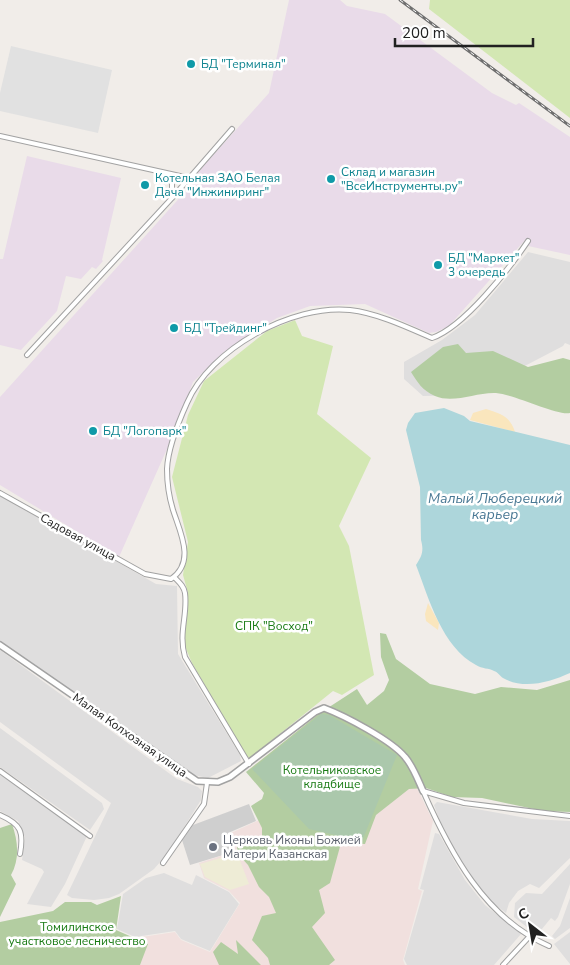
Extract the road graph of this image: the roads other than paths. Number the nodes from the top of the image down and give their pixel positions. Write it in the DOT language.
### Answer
graph roads {
  1 [pos="232,129"];
  2 [pos="0,136"];
  3 [pos="159,172"];
  4 [pos="188,178"];
  5 [pos="172,198"];
  6 [pos="528,241"];
  7 [pos="27,355"];
  8 [pos="0,493"];
  9 [pos="174,577"];
  10 [pos="0,645"];
  11 [pos="249,764"];
  12 [pos="0,771"];
  13 [pos="207,783"];
  14 [pos="423,791"];
  15 [pos="0,815"];
  16 [pos="570,816"];
  17 [pos="90,836"];
  18 [pos="20,854"];
  19 [pos="163,863"];
  20 [pos="528,937"];
  21 [pos="549,946"];
  22 [pos="503,965"];
  1 -- 4 [label="street"];
  2 -- 3 [label="street"];
  3 -- 4 [label="street"];
  3 -- 5 [label="street"];
  4 -- 5 [label="street"];
  5 -- 7 [label="street"];
  6 -- 9 [label="street"];
  8 -- 9 [label="street, Садовая улица"];
  9 -- 11 [label="street"];
  10 -- 13 [label="street, Малая Колхозная улица"];
  11 -- 13 [label="street"];
  11 -- 14 [label="street"];
  12 -- 17 [label="street"];
  13 -- 19 [label="street"];
  14 -- 16 [label="street"];
  14 -- 20 [label="street"];
  15 -- 18 [label="street"];
  20 -- 21 [label="street"];
  20 -- 22 [label="street"];
}
